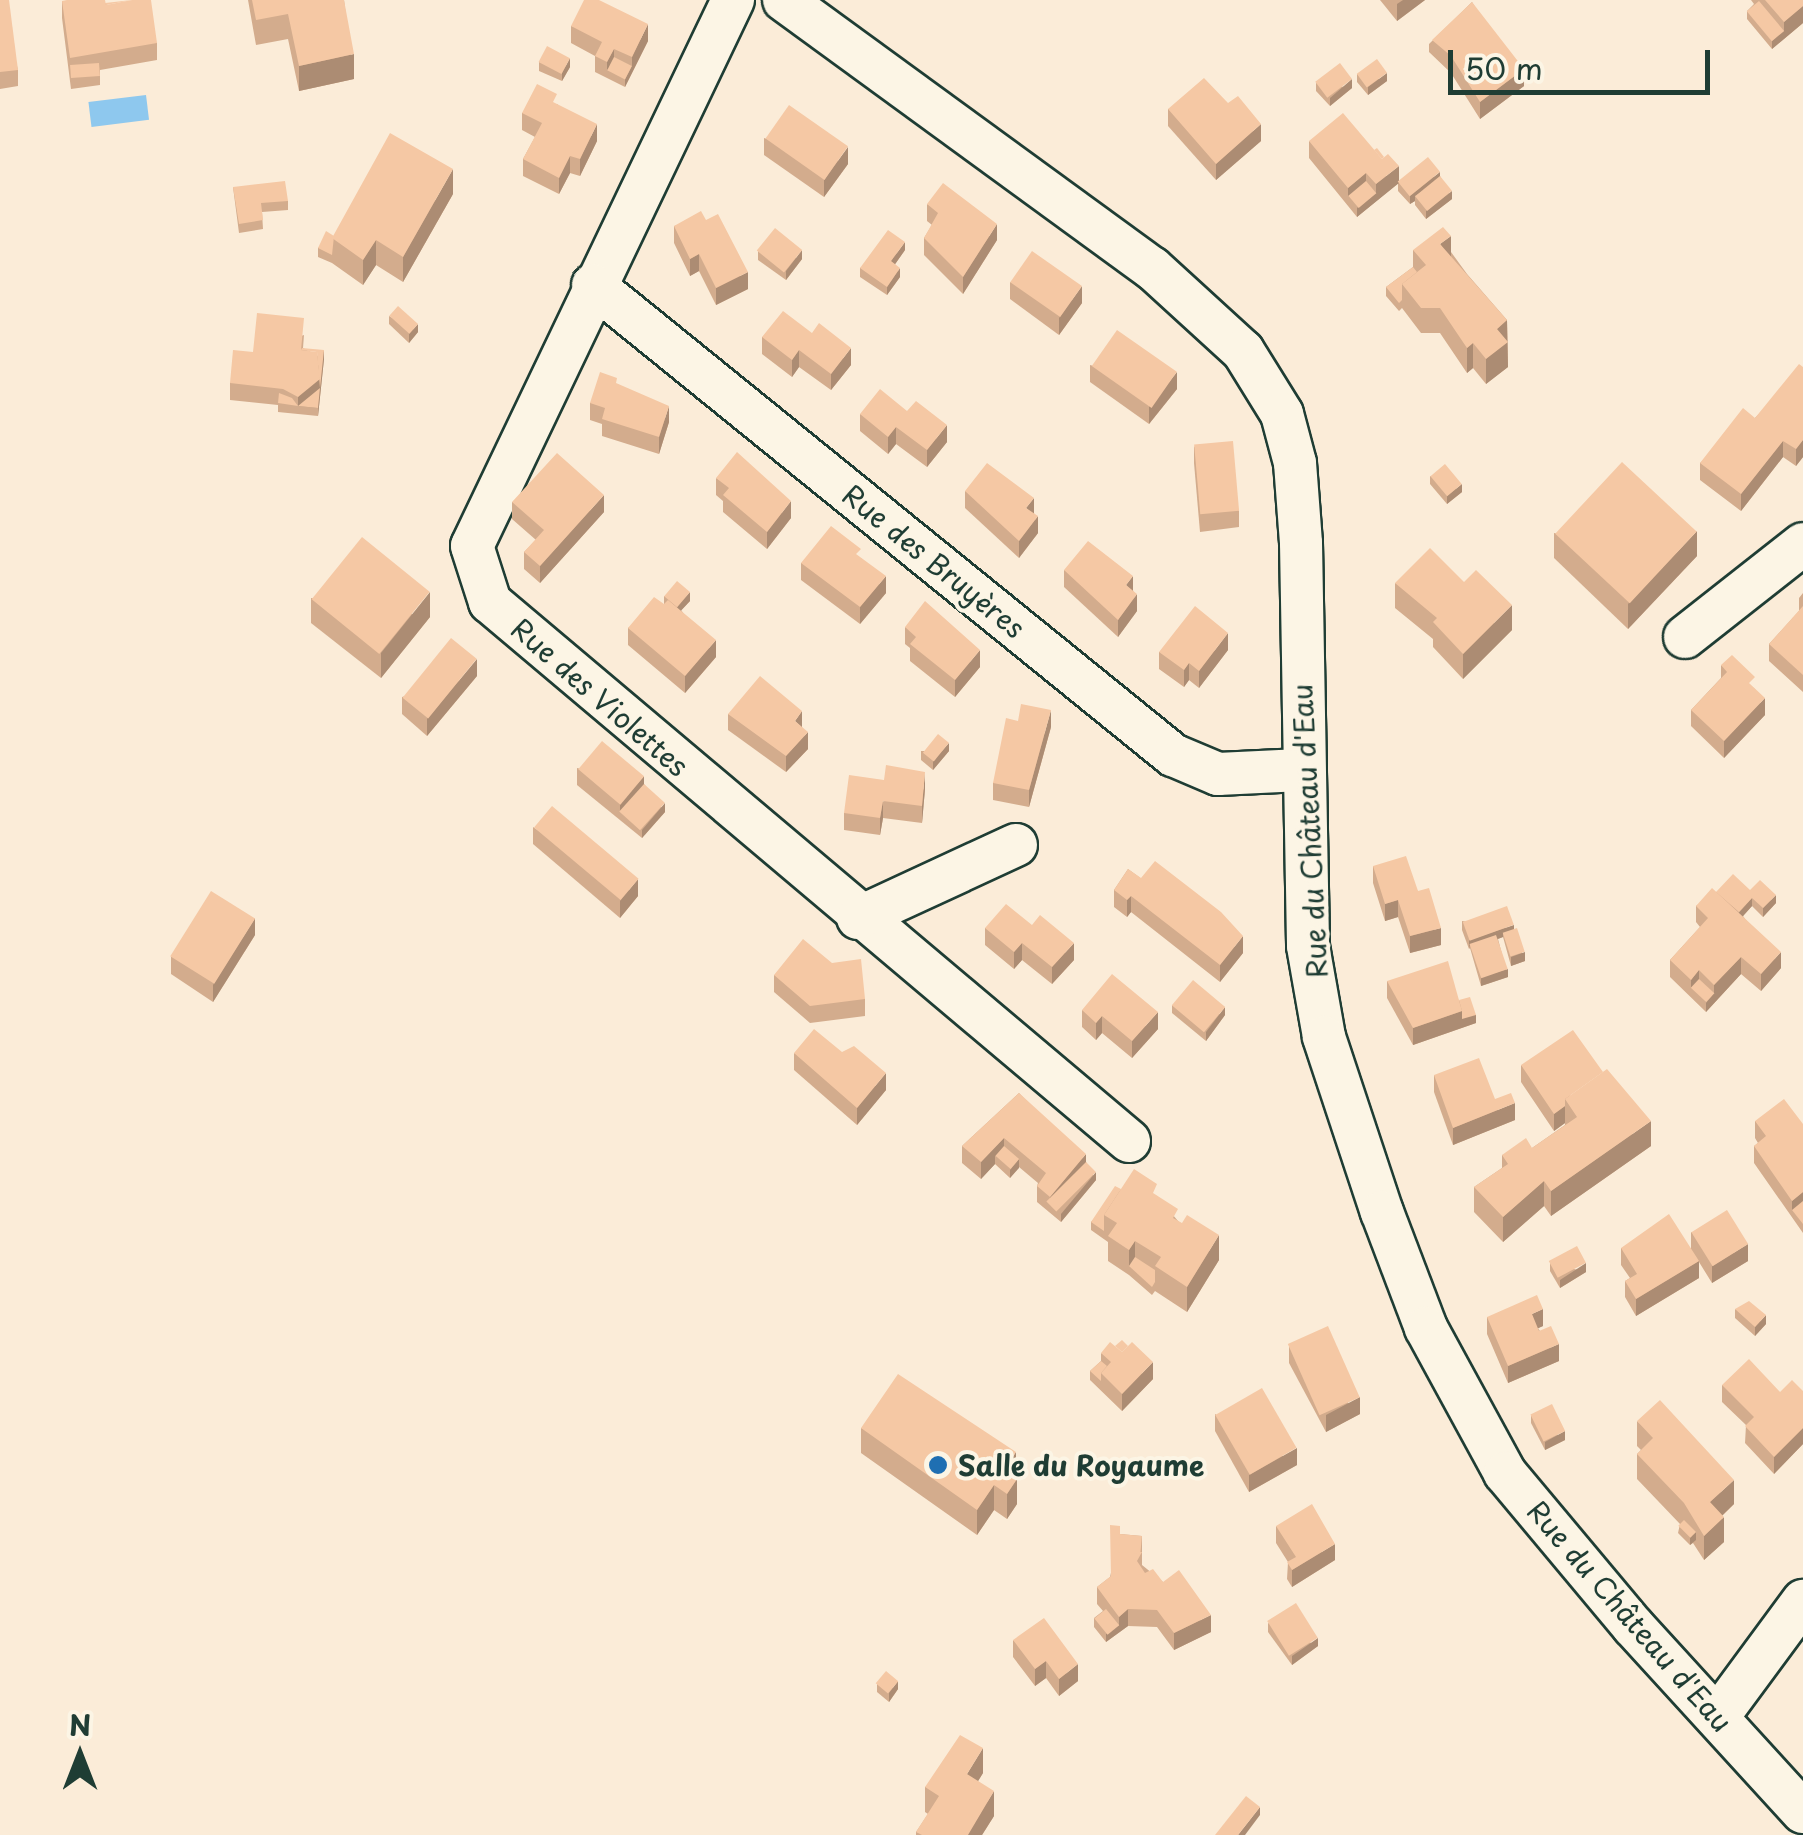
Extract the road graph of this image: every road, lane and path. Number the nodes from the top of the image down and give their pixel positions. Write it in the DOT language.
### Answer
graph roads {
  1 [pos="733,0"];
  2 [pos="784,0"];
  3 [pos="593,285"];
  4 [pos="1803,544"];
  5 [pos="1684,637"];
  6 [pos="1301,770"];
  7 [pos="1016,845"];
  8 [pos="858,918"];
  9 [pos="1129,1140"];
  10 [pos="1803,1601"];
  11 [pos="1719,1714"];
  12 [pos="1803,1812"];
  1 -- 3 [label="street, Rue des Violettes"];
  2 -- 6 [label="street, Rue du Château d'Eau"];
  3 -- 6 [label="street, Rue des Bruyères"];
  3 -- 8 [label="street, Rue des Violettes"];
  4 -- 5 [label="street"];
  6 -- 11 [label="street, Rue du Château d'Eau"];
  7 -- 8 [label="street"];
  8 -- 9 [label="street, Rue des Violettes"];
  10 -- 11 [label="street"];
  11 -- 12 [label="street, Rue du Château d'Eau"];
}
